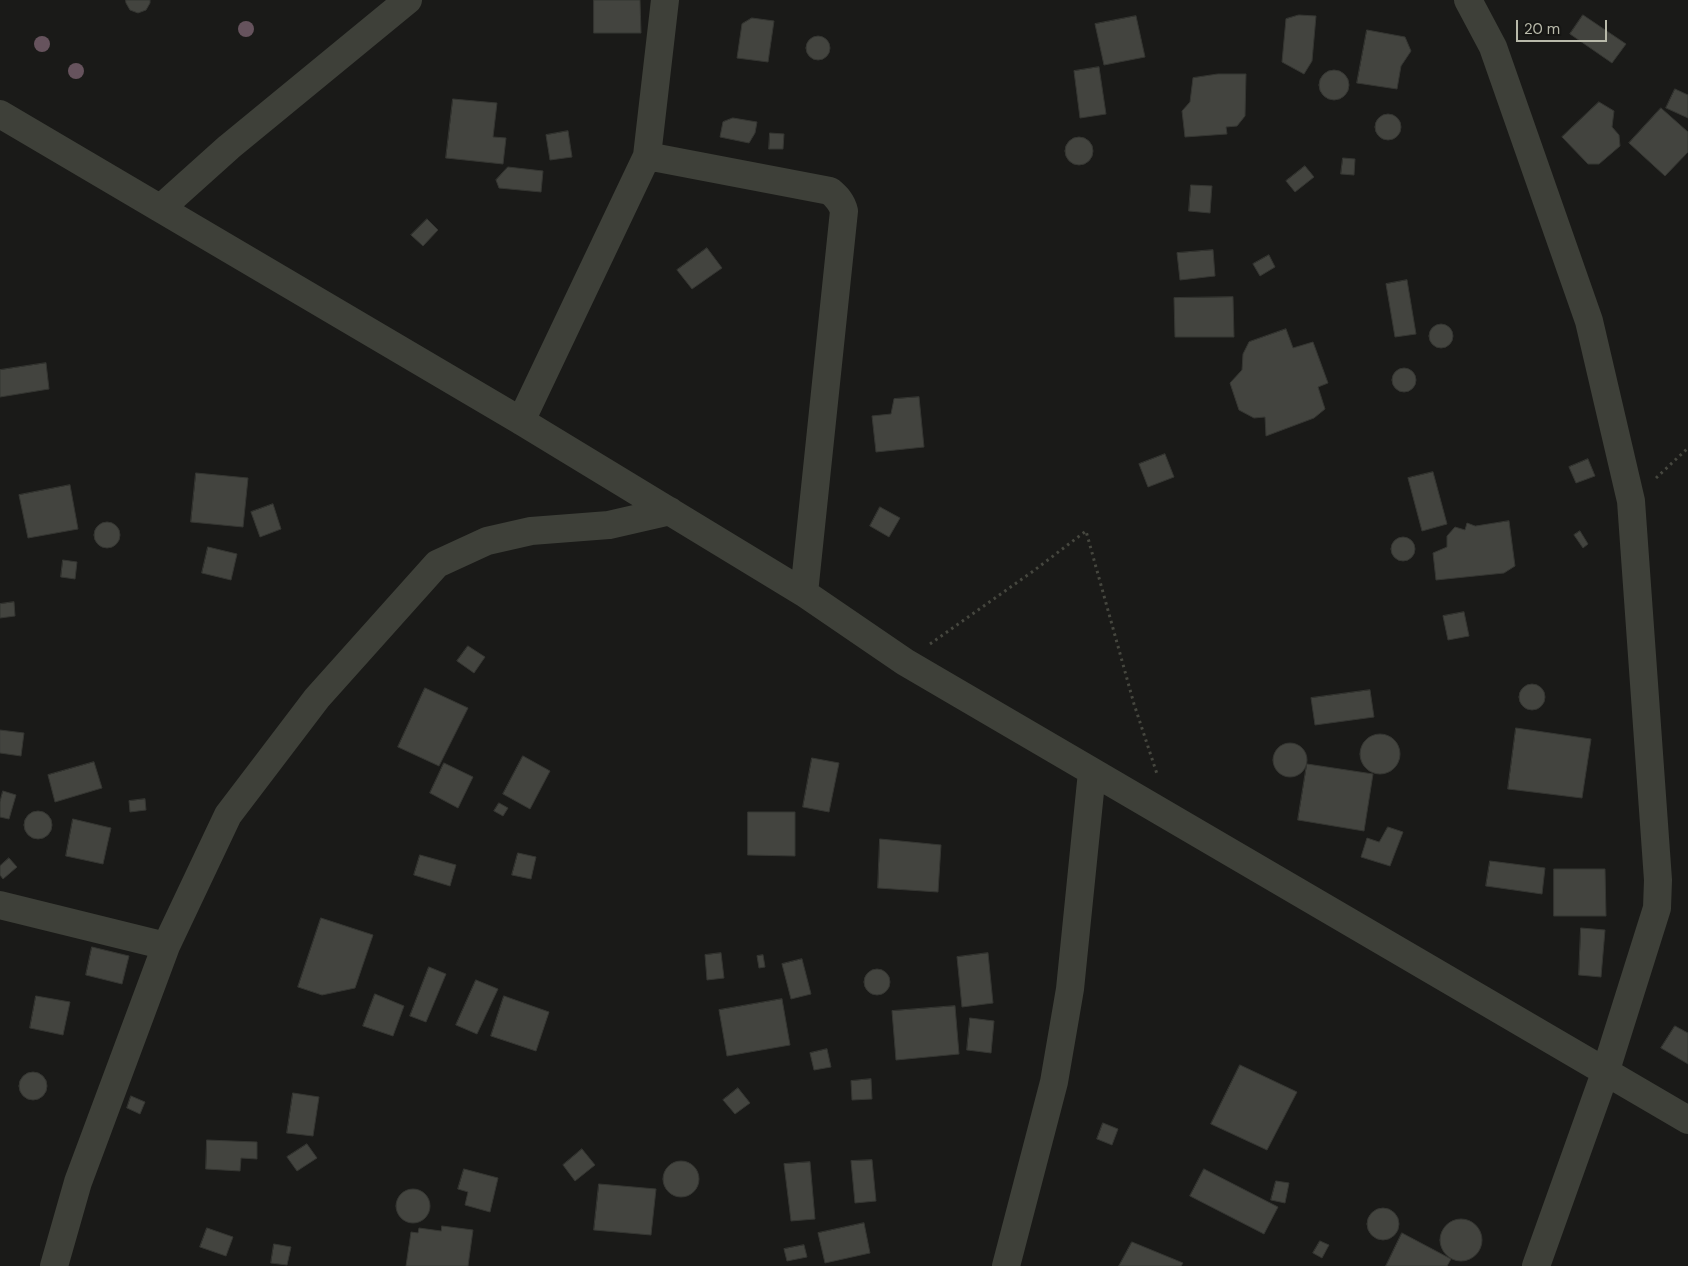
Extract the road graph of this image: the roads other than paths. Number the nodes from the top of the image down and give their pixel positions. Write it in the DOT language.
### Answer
graph roads {
  1 [pos="408,0"];
  2 [pos="666,0"];
  3 [pos="1468,0"];
  4 [pos="5,124"];
  5 [pos="647,156"];
  6 [pos="161,208"];
  7 [pos="521,420"];
  8 [pos="670,511"];
  9 [pos="804,593"];
  10 [pos="1092,772"];
  11 [pos="0,905"];
  12 [pos="166,946"];
  13 [pos="1606,1073"];
  14 [pos="1688,1120"];
  15 [pos="54,1266"];
  16 [pos="1006,1266"];
  17 [pos="1536,1266"];
  1 -- 6 [label="street"];
  2 -- 5 [label="street"];
  3 -- 13 [label="street"];
  4 -- 6 [label="street"];
  5 -- 7 [label="street"];
  5 -- 9 [label="street"];
  6 -- 7 [label="street"];
  7 -- 8 [label="street"];
  8 -- 9 [label="street"];
  8 -- 12 [label="street"];
  9 -- 10 [label="street"];
  10 -- 13 [label="street"];
  10 -- 16 [label="street"];
  11 -- 12 [label="street"];
  12 -- 15 [label="street"];
  13 -- 14 [label="street"];
  13 -- 17 [label="street"];
}
